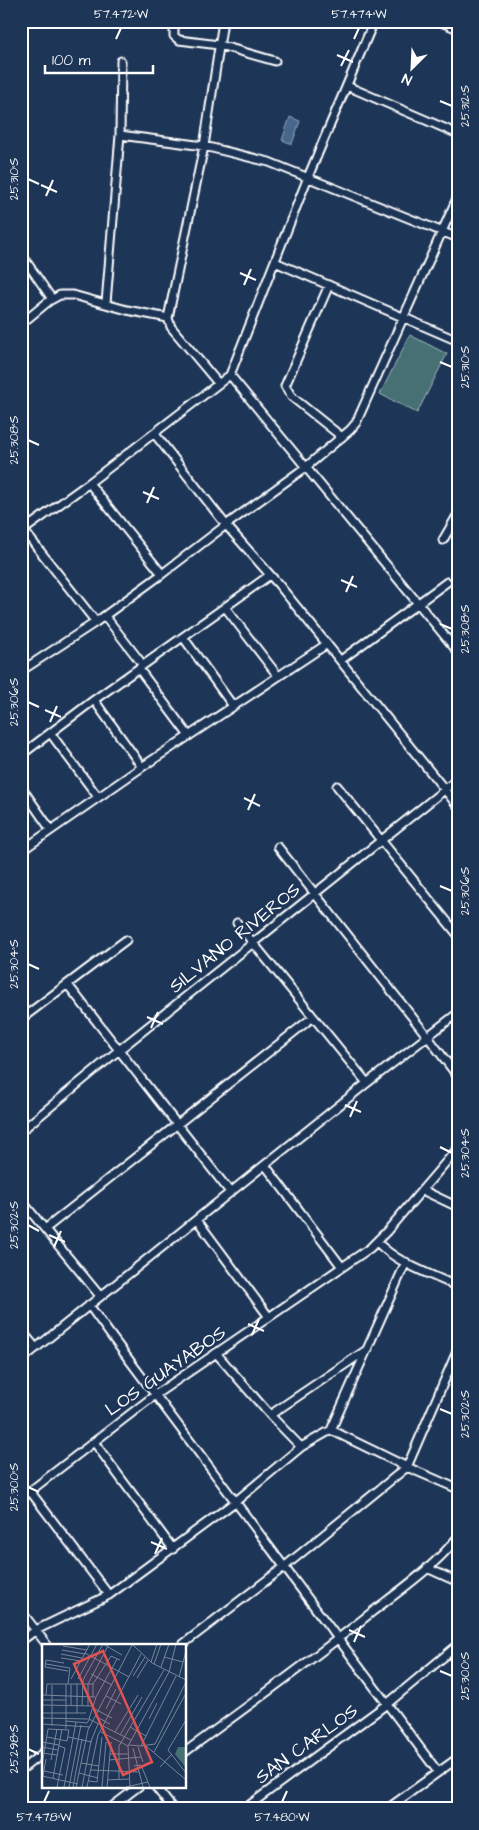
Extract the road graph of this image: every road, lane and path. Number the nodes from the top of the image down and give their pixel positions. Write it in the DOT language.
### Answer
graph roads {
  1 [pos="174,21"];
  2 [pos="223,21"];
  3 [pos="374,21"];
  4 [pos="438,21"];
  5 [pos="458,29"];
  6 [pos="219,46"];
  7 [pos="121,61"];
  8 [pos="275,61"];
  9 [pos="347,86"];
  10 [pos="120,134"];
  11 [pos="458,134"];
  12 [pos="204,146"];
  13 [pos="308,177"];
  14 [pos="458,196"];
  15 [pos="442,231"];
  16 [pos="458,238"];
  17 [pos="21,254"];
  18 [pos="275,262"];
  19 [pos="329,286"];
  20 [pos="52,299"];
  21 [pos="106,303"];
  22 [pos="403,317"];
  23 [pos="168,318"];
  24 [pos="21,324"];
  25 [pos="458,341"];
  26 [pos="230,374"];
  27 [pos="218,383"];
  28 [pos="154,433"];
  29 [pos="342,437"];
  30 [pos="306,467"];
  31 [pos="89,483"];
  32 [pos="458,514"];
  33 [pos="456,523"];
  34 [pos="226,525"];
  35 [pos="22,530"];
  36 [pos="443,540"];
  37 [pos="162,574"];
  38 [pos="270,575"];
  39 [pos="447,582"];
  40 [pos="418,603"];
  41 [pos="225,607"];
  42 [pos="105,616"];
  43 [pos="96,622"];
  44 [pos="183,637"];
  45 [pos="327,644"];
  46 [pos="458,652"];
  47 [pos="341,660"];
  48 [pos="21,661"];
  49 [pos="141,667"];
  50 [pos="24,669"];
  51 [pos="278,676"];
  52 [pos="94,700"];
  53 [pos="233,706"];
  54 [pos="51,734"];
  55 [pos="189,736"];
  56 [pos="21,755"];
  57 [pos="142,767"];
  58 [pos="458,779"];
  59 [pos="337,786"];
  60 [pos="21,787"];
  61 [pos="445,790"];
  62 [pos="98,797"];
  63 [pos="458,806"];
  64 [pos="51,830"];
  65 [pos="381,840"];
  66 [pos="278,847"];
  67 [pos="21,850"];
  68 [pos="315,894"];
  69 [pos="237,923"];
  70 [pos="458,935"];
  71 [pos="126,940"];
  72 [pos="252,943"];
  73 [pos="68,984"];
  74 [pos="458,1013"];
  75 [pos="25,1016"];
  76 [pos="312,1017"];
  77 [pos="428,1037"];
  78 [pos="119,1050"];
  79 [pos="458,1077"];
  80 [pos="367,1083"];
  81 [pos="178,1124"];
  82 [pos="21,1131"];
  83 [pos="458,1148"];
  84 [pos="265,1165"];
  85 [pos="422,1190"];
  86 [pos="230,1192"];
  87 [pos="21,1200"];
  88 [pos="458,1207"];
  89 [pos="197,1220"];
  90 [pos="45,1229"];
  91 [pos="377,1242"];
  92 [pos="406,1262"];
  93 [pos="342,1267"];
  94 [pos="458,1287"];
  95 [pos="100,1296"];
  96 [pos="89,1305"];
  97 [pos="269,1316"];
  98 [pos="21,1330"];
  99 [pos="36,1348"];
  100 [pos="368,1349"];
  101 [pos="458,1349"];
  102 [pos="216,1353"];
  103 [pos="21,1360"];
  104 [pos="155,1395"];
  105 [pos="270,1415"];
  106 [pos="331,1430"];
  107 [pos="94,1442"];
  108 [pos="300,1447"];
  109 [pos="408,1467"];
  110 [pos="458,1489"];
  111 [pos="30,1491"];
  112 [pos="21,1498"];
  113 [pos="236,1502"];
  114 [pos="458,1537"];
  115 [pos="173,1549"];
  116 [pos="284,1567"];
  117 [pos="428,1568"];
  118 [pos="458,1582"];
  119 [pos="109,1595"];
  120 [pos="21,1611"];
  121 [pos="36,1630"];
  122 [pos="338,1639"];
  123 [pos="21,1641"];
  124 [pos="46,1644"];
  125 [pos="183,1644"];
  126 [pos="458,1646"];
  127 [pos="387,1704"];
  128 [pos="186,1751"];
  129 [pos="42,1754"];
  130 [pos="458,1758"];
  131 [pos="21,1770"];
  132 [pos="438,1772"];
  133 [pos="136,1788"];
  134 [pos="157,1788"];
  135 [pos="108,1809"];
  136 [pos="173,1809"];
  137 [pos="244,1809"];
  138 [pos="387,1809"];
  1 -- 6 [label="street"];
  2 -- 6 [label="street"];
  3 -- 9 [label="street"];
  4 -- 5 [label="street"];
  6 -- 8 [label="street"];
  6 -- 12 [label="street"];
  7 -- 10 [label="street"];
  9 -- 11 [label="street"];
  9 -- 13 [label="street"];
  10 -- 12 [label="street"];
  10 -- 21 [label="street"];
  12 -- 13 [label="street"];
  12 -- 23 [label="street"];
  13 -- 15 [label="street"];
  13 -- 18 [label="street"];
  14 -- 15 [label="street"];
  15 -- 16 [label="street"];
  15 -- 22 [label="street"];
  17 -- 20 [label="street"];
  18 -- 19 [label="street"];
  18 -- 26 [label="street"];
  19 -- 22 [label="street"];
  19 -- 29 [label="street"];
  20 -- 21 [label="street"];
  20 -- 24 [label="street"];
  21 -- 23 [label="street"];
  22 -- 25 [label="street"];
  22 -- 29 [label="street"];
  23 -- 27 [label="street"];
  26 -- 27 [label="street"];
  26 -- 30 [label="street"];
  27 -- 28 [label="street"];
  28 -- 31 [label="street"];
  28 -- 34 [label="street"];
  29 -- 30 [label="street"];
  30 -- 34 [label="street"];
  30 -- 40 [label="street"];
  31 -- 35 [label="street"];
  31 -- 37 [label="street"];
  32 -- 33 [label="street"];
  33 -- 36 [label="street"];
  34 -- 37 [label="street"];
  34 -- 38 [label="street"];
  35 -- 43 [label="street"];
  37 -- 42 [label="street"];
  38 -- 41 [label="street"];
  38 -- 45 [label="street"];
  39 -- 40 [label="street"];
  40 -- 46 [label="street"];
  40 -- 47 [label="street"];
  41 -- 44 [label="street"];
  41 -- 51 [label="street"];
  42 -- 43 [label="street"];
  42 -- 49 [label="street"];
  43 -- 50 [label="street"];
  44 -- 49 [label="street"];
  44 -- 53 [label="street"];
  45 -- 47 [label="street"];
  45 -- 51 [label="street"];
  47 -- 61 [label="street"];
  48 -- 50 [label="street"];
  49 -- 52 [label="street"];
  49 -- 55 [label="street"];
  51 -- 53 [label="street"];
  52 -- 54 [label="street"];
  52 -- 57 [label="street"];
  53 -- 55 [label="street"];
  54 -- 56 [label="street"];
  54 -- 62 [label="street"];
  55 -- 57 [label="street"];
  57 -- 62 [label="street"];
  58 -- 61 [label="street, SILVANO RIVEROS"];
  59 -- 65 [label="street"];
  60 -- 64 [label="street"];
  61 -- 63 [label="street"];
  61 -- 65 [label="street, SILVANO RIVEROS"];
  62 -- 64 [label="street"];
  64 -- 67 [label="street"];
  65 -- 68 [label="street, SILVANO RIVEROS"];
  65 -- 70 [label="street"];
  66 -- 68 [label="street"];
  68 -- 72 [label="street, SILVANO RIVEROS"];
  68 -- 77 [label="street"];
  69 -- 72 [label="street"];
  71 -- 73 [label="street"];
  72 -- 76 [label="street"];
  72 -- 78 [label="street, SILVANO RIVEROS"];
  73 -- 75 [label="street"];
  73 -- 78 [label="street"];
  74 -- 77 [label="street"];
  76 -- 80 [label="street"];
  76 -- 81 [label="street"];
  77 -- 79 [label="street"];
  77 -- 80 [label="street"];
  78 -- 81 [label="street"];
  78 -- 82 [label="street, SILVANO RIVEROS"];
  80 -- 84 [label="street"];
  81 -- 86 [label="street"];
  81 -- 90 [label="street"];
  83 -- 85 [label="street, LOS GUAYABOS"];
  84 -- 86 [label="street"];
  84 -- 93 [label="street"];
  85 -- 88 [label="street"];
  85 -- 91 [label="street, LOS GUAYABOS"];
  86 -- 89 [label="street"];
  87 -- 90 [label="street"];
  89 -- 95 [label="street"];
  89 -- 97 [label="street"];
  90 -- 95 [label="street"];
  91 -- 92 [label="street"];
  91 -- 93 [label="street, LOS GUAYABOS"];
  92 -- 94 [label="street"];
  92 -- 100 [label="street"];
  93 -- 97 [label="street, LOS GUAYABOS"];
  95 -- 96 [label="street"];
  96 -- 99 [label="street"];
  96 -- 104 [label="street"];
  97 -- 102 [label="street, LOS GUAYABOS"];
  98 -- 99 [label="street"];
  99 -- 103 [label="street"];
  100 -- 105 [label="street"];
  100 -- 106 [label="street"];
  101 -- 109 [label="street"];
  102 -- 104 [label="street, LOS GUAYABOS"];
  102 -- 105 [label="street"];
  104 -- 107 [label="street, LOS GUAYABOS"];
  104 -- 113 [label="street"];
  105 -- 108 [label="street"];
  106 -- 108 [label="street"];
  106 -- 109 [label="street"];
  107 -- 111 [label="street, LOS GUAYABOS"];
  107 -- 115 [label="street"];
  108 -- 113 [label="street"];
  109 -- 110 [label="street"];
  109 -- 116 [label="street"];
  111 -- 112 [label="street, LOS GUAYABOS"];
  111 -- 119 [label="street"];
  113 -- 115 [label="street"];
  113 -- 116 [label="street"];
  114 -- 117 [label="street"];
  115 -- 119 [label="street"];
  116 -- 122 [label="street"];
  116 -- 125 [label="street"];
  117 -- 118 [label="street"];
  117 -- 122 [label="street"];
  119 -- 121 [label="street"];
  120 -- 121 [label="street"];
  121 -- 123 [label="street"];
  121 -- 124 [label="street"];
  122 -- 127 [label="street"];
  122 -- 128 [label="street"];
  126 -- 127 [label="street, SAN CARLOS"];
  127 -- 132 [label="street"];
  127 -- 137 [label="street, SAN CARLOS"];
  129 -- 131 [label="street"];
  130 -- 132 [label="street"];
  132 -- 138 [label="street"];
  133 -- 135 [label="street"];
  134 -- 136 [label="street"];
}
